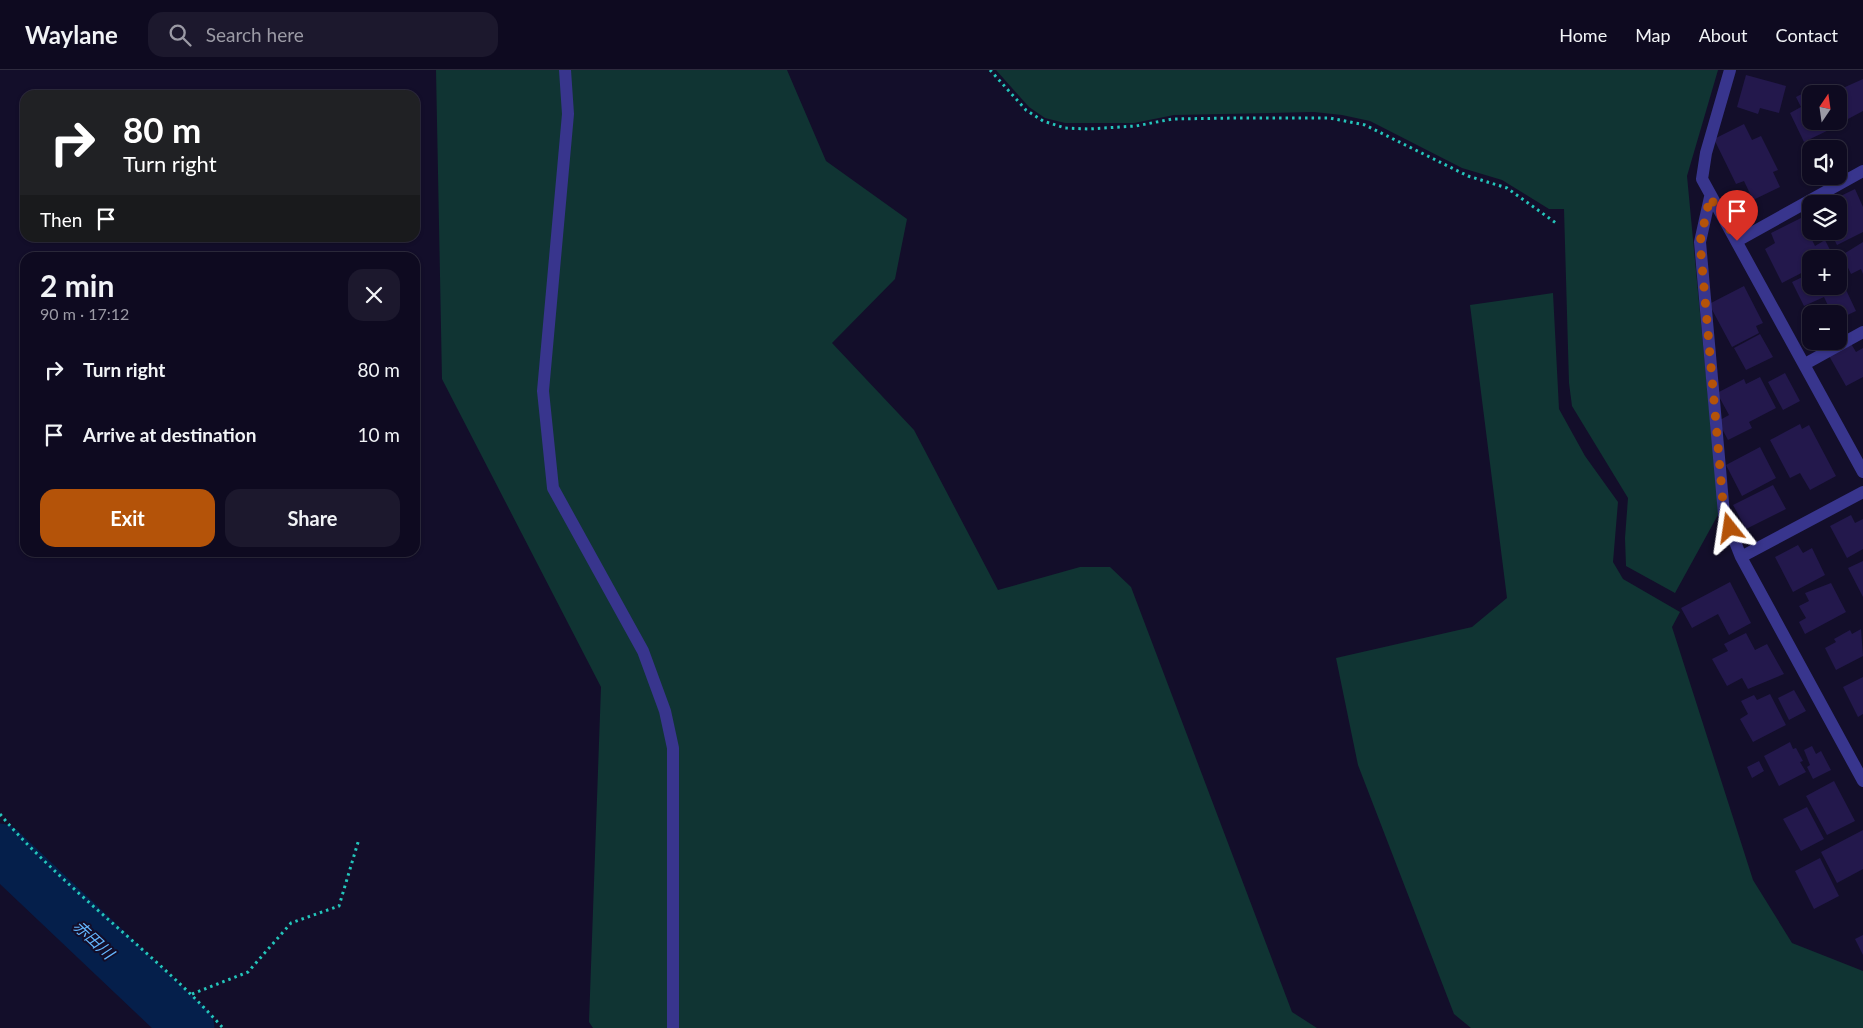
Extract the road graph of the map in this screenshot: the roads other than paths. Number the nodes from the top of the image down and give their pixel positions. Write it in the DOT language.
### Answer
graph roads {
  1 [pos="565,70"];
  2 [pos="1730,70"];
  3 [pos="1863,171"];
  4 [pos="1710,197"];
  5 [pos="1737,241"];
  6 [pos="1863,332"];
  7 [pos="1805,364"];
  8 [pos="1863,472"];
  9 [pos="1863,492"];
  10 [pos="1741,557"];
  11 [pos="1863,781"];
  12 [pos="673,1028"];
  1 -- 12 [label="street"];
  2 -- 4 [label="street"];
  3 -- 5 [label="street"];
  4 -- 5 [label="street"];
  4 -- 10 [label="street"];
  5 -- 7 [label="street"];
  6 -- 7 [label="street"];
  7 -- 8 [label="street"];
  9 -- 10 [label="street"];
  10 -- 11 [label="street"];
}
